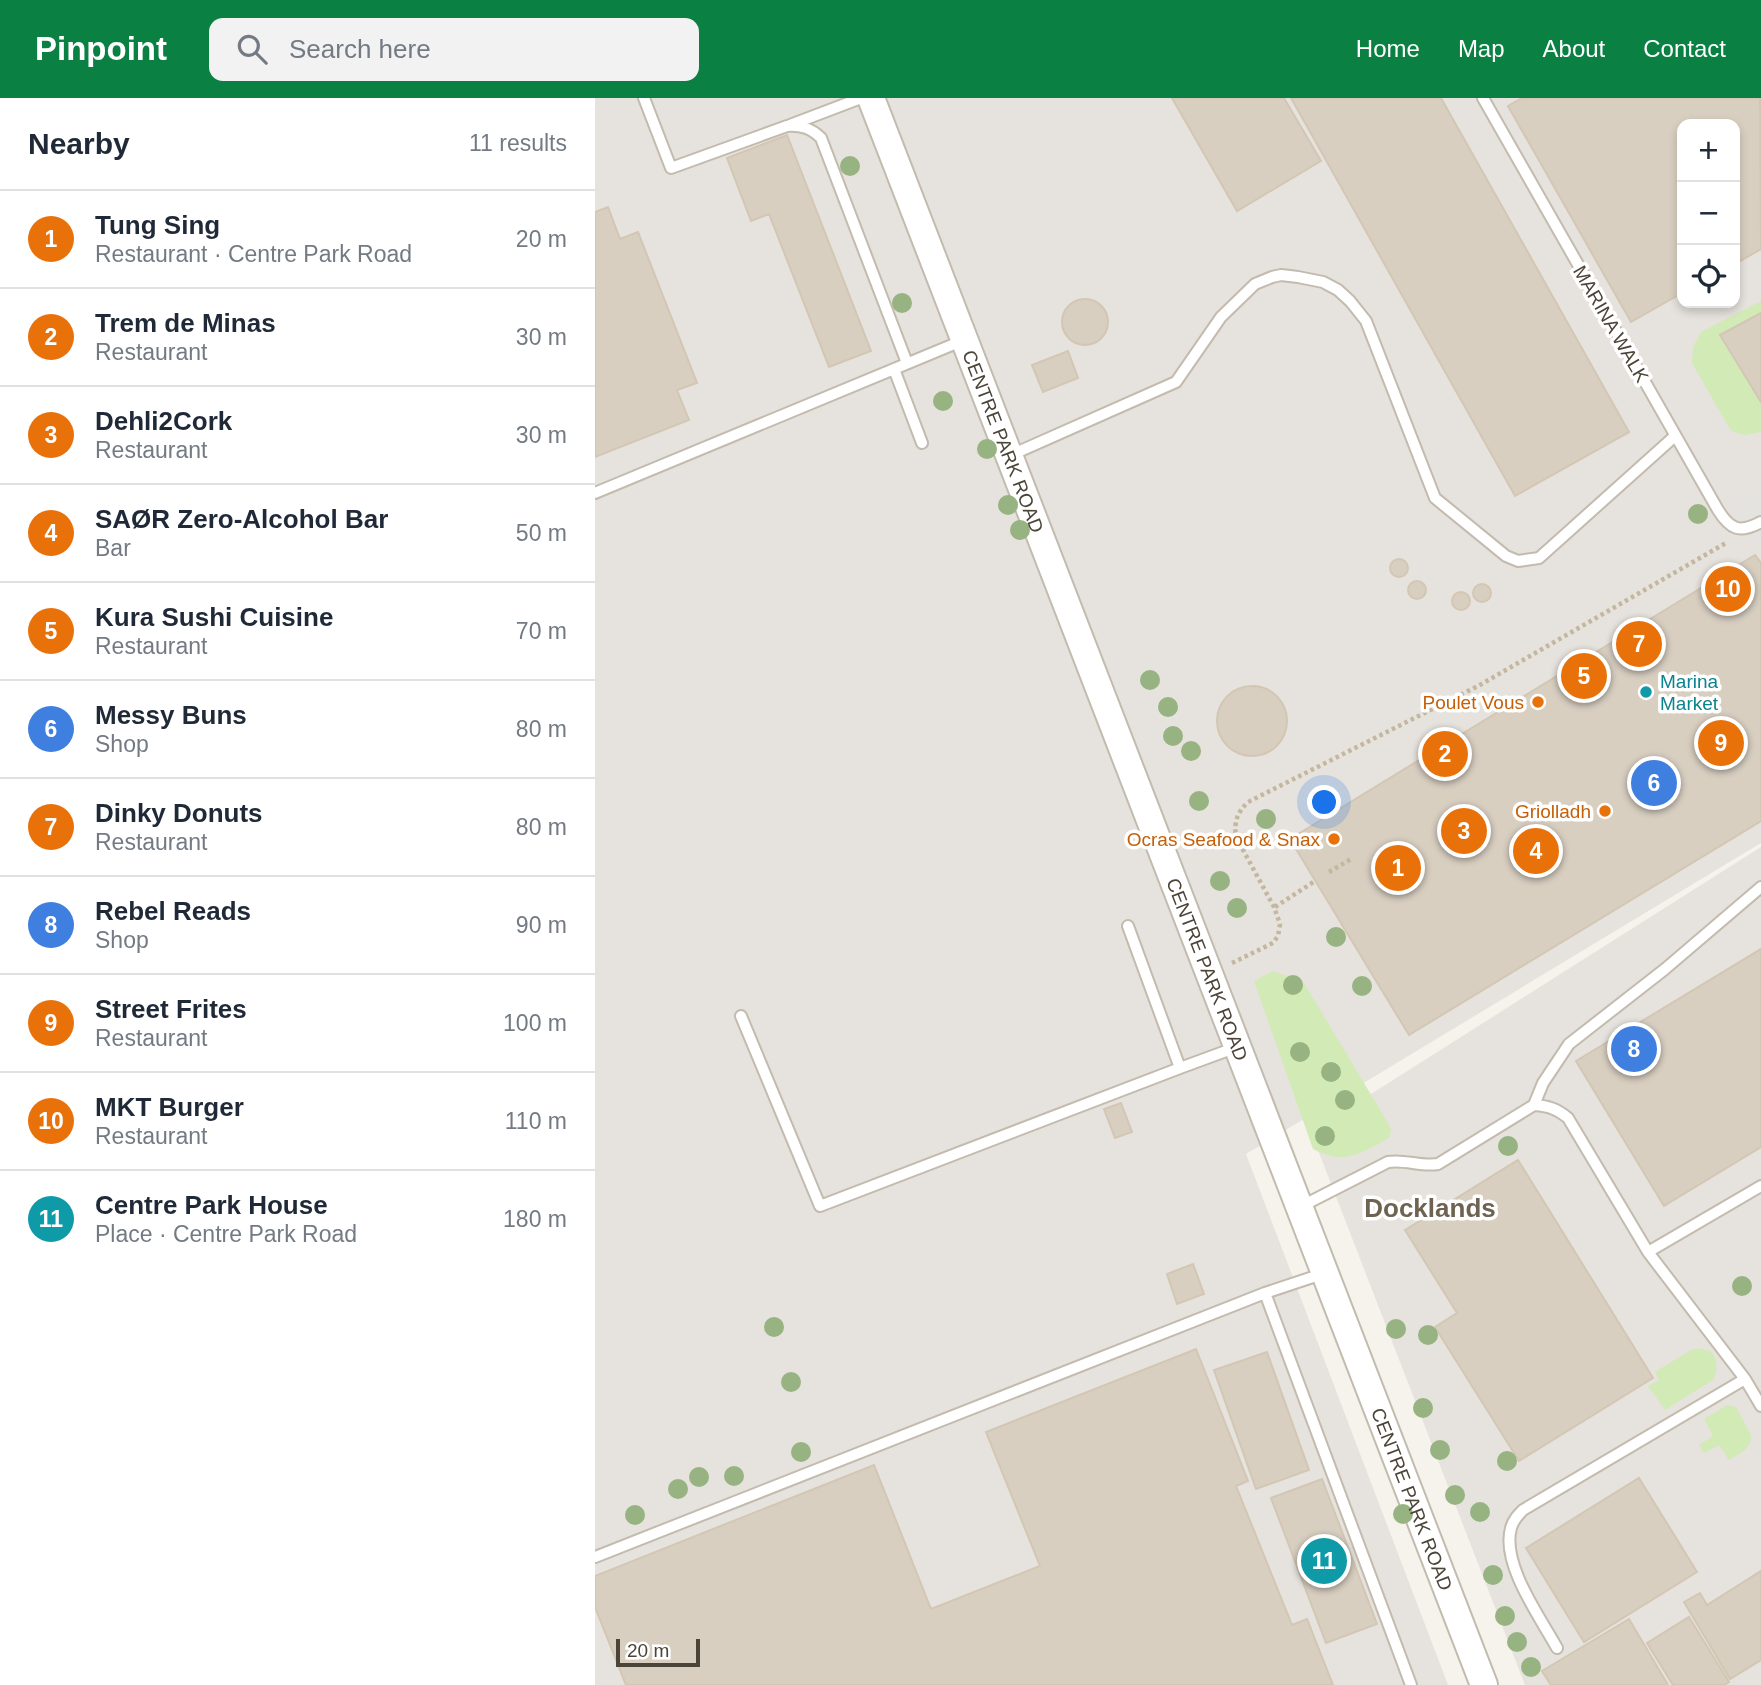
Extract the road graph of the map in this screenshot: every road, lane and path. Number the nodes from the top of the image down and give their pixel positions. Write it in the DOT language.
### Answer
graph roads {
  1 [pos="644,98"];
  2 [pos="862,98"];
  3 [pos="871,98"];
  4 [pos="1483,98"];
  5 [pos="787,126"];
  6 [pos="964,340"];
  7 [pos="907,363"];
  8 [pos="894,369"];
  9 [pos="1675,436"];
  10 [pos="922,443"];
  11 [pos="1008,456"];
  12 [pos="595,493"];
  13 [pos="1757,524"];
  14 [pos="1351,859"];
  15 [pos="1329,872"];
  16 [pos="1315,881"];
  17 [pos="1761,887"];
  18 [pos="1274,907"];
  19 [pos="1128,926"];
  20 [pos="1210,972"];
  21 [pos="740,1016"];
  22 [pos="1237,1047"];
  23 [pos="1180,1068"];
  24 [pos="1534,1105"];
  25 [pos="1761,1186"];
  26 [pos="1300,1208"];
  27 [pos="1648,1252"];
  28 [pos="1325,1273"];
  29 [pos="1265,1293"];
  30 [pos="1745,1379"];
  31 [pos="1761,1406"];
  32 [pos="595,1557"];
  33 [pos="1557,1648"];
  34 [pos="1411,1685"];
  35 [pos="1484,1685"];
  1 -- 5 [label="lane"];
  2 -- 5 [label="lane"];
  3 -- 6 [label="street, CENTRE PARK ROAD"];
  4 -- 9 [label="lane, MARINA WALK"];
  5 -- 7 [label="lane"];
  6 -- 7 [label="lane"];
  6 -- 11 [label="street, CENTRE PARK ROAD"];
  7 -- 8 [label="lane"];
  8 -- 10 [label="lane"];
  8 -- 12 [label="lane"];
  9 -- 11 [label="lane"];
  9 -- 13 [label="lane, MARINA WALK"];
  11 -- 20 [label="street, CENTRE PARK ROAD"];
  13 -- 18 [label="path"];
  14 -- 15 [label="path"];
  16 -- 18 [label="path"];
  17 -- 24 [label="lane"];
  18 -- 20 [label="path"];
  19 -- 23 [label="lane"];
  20 -- 22 [label="street, CENTRE PARK ROAD"];
  21 -- 23 [label="lane"];
  22 -- 23 [label="lane"];
  22 -- 26 [label="street, CENTRE PARK ROAD"];
  24 -- 26 [label="lane"];
  24 -- 27 [label="lane"];
  25 -- 27 [label="lane"];
  26 -- 28 [label="street, CENTRE PARK ROAD"];
  27 -- 30 [label="lane"];
  28 -- 29 [label="lane"];
  28 -- 35 [label="street, CENTRE PARK ROAD"];
  29 -- 32 [label="lane"];
  29 -- 34 [label="lane"];
  30 -- 31 [label="lane"];
  30 -- 33 [label="lane"];
}
